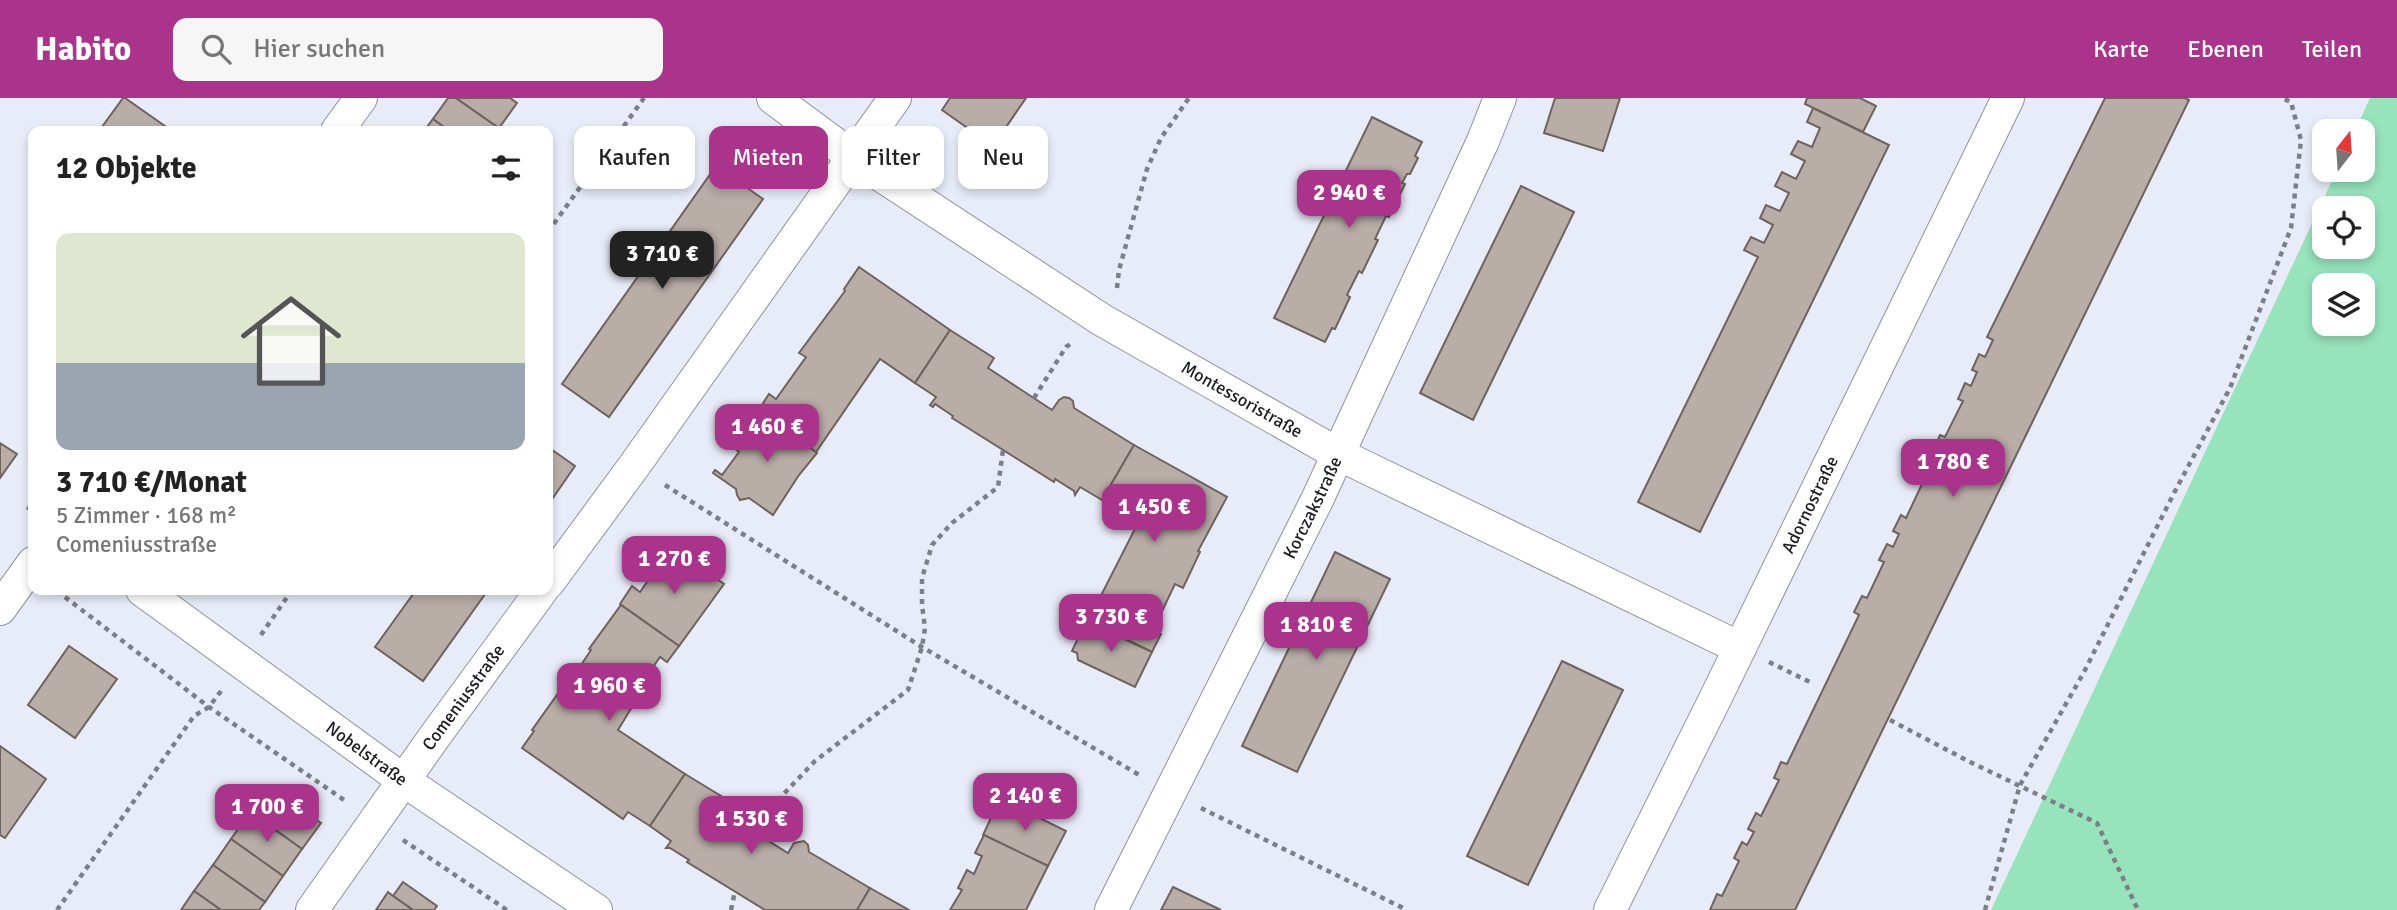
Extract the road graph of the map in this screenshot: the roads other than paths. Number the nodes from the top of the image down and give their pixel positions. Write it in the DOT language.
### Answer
graph roads {
  1 [pos="360,98"];
  2 [pos="773,98"];
  3 [pos="895,98"];
  4 [pos="1500,98"];
  5 [pos="2008,98"];
  6 [pos="340,126"];
  7 [pos="875,126"];
  8 [pos="842,149"];
  9 [pos="842,173"];
  10 [pos="902,189"];
  11 [pos="1338,454"];
  12 [pos="28,570"];
  13 [pos="553,576"];
  14 [pos="149,595"];
  15 [pos="538,595"];
  16 [pos="0,609"];
  17 [pos="1740,648"];
  18 [pos="403,780"];
  19 [pos="312,910"];
  20 [pos="596,910"];
  21 [pos="1111,910"];
  22 [pos="1610,910"];
  1 -- 6 [label="street"];
  2 -- 8 [label="street, Montessoristraße"];
  3 -- 7 [label="street"];
  4 -- 11 [label="street, Korczakstraße"];
  5 -- 17 [label="street, Adornostraße"];
  9 -- 13 [label="street"];
  10 -- 11 [label="street, Montessoristraße"];
  11 -- 17 [label="street, Montessoristraße"];
  11 -- 21 [label="street, Korczakstraße"];
  12 -- 16 [label="street"];
  14 -- 18 [label="street, Nobelstraße"];
  15 -- 18 [label="street, Comeniusstraße"];
  17 -- 22 [label="street, Adornostraße"];
  18 -- 19 [label="street, Comeniusstraße"];
  18 -- 20 [label="street, Nobelstraße"];
}
